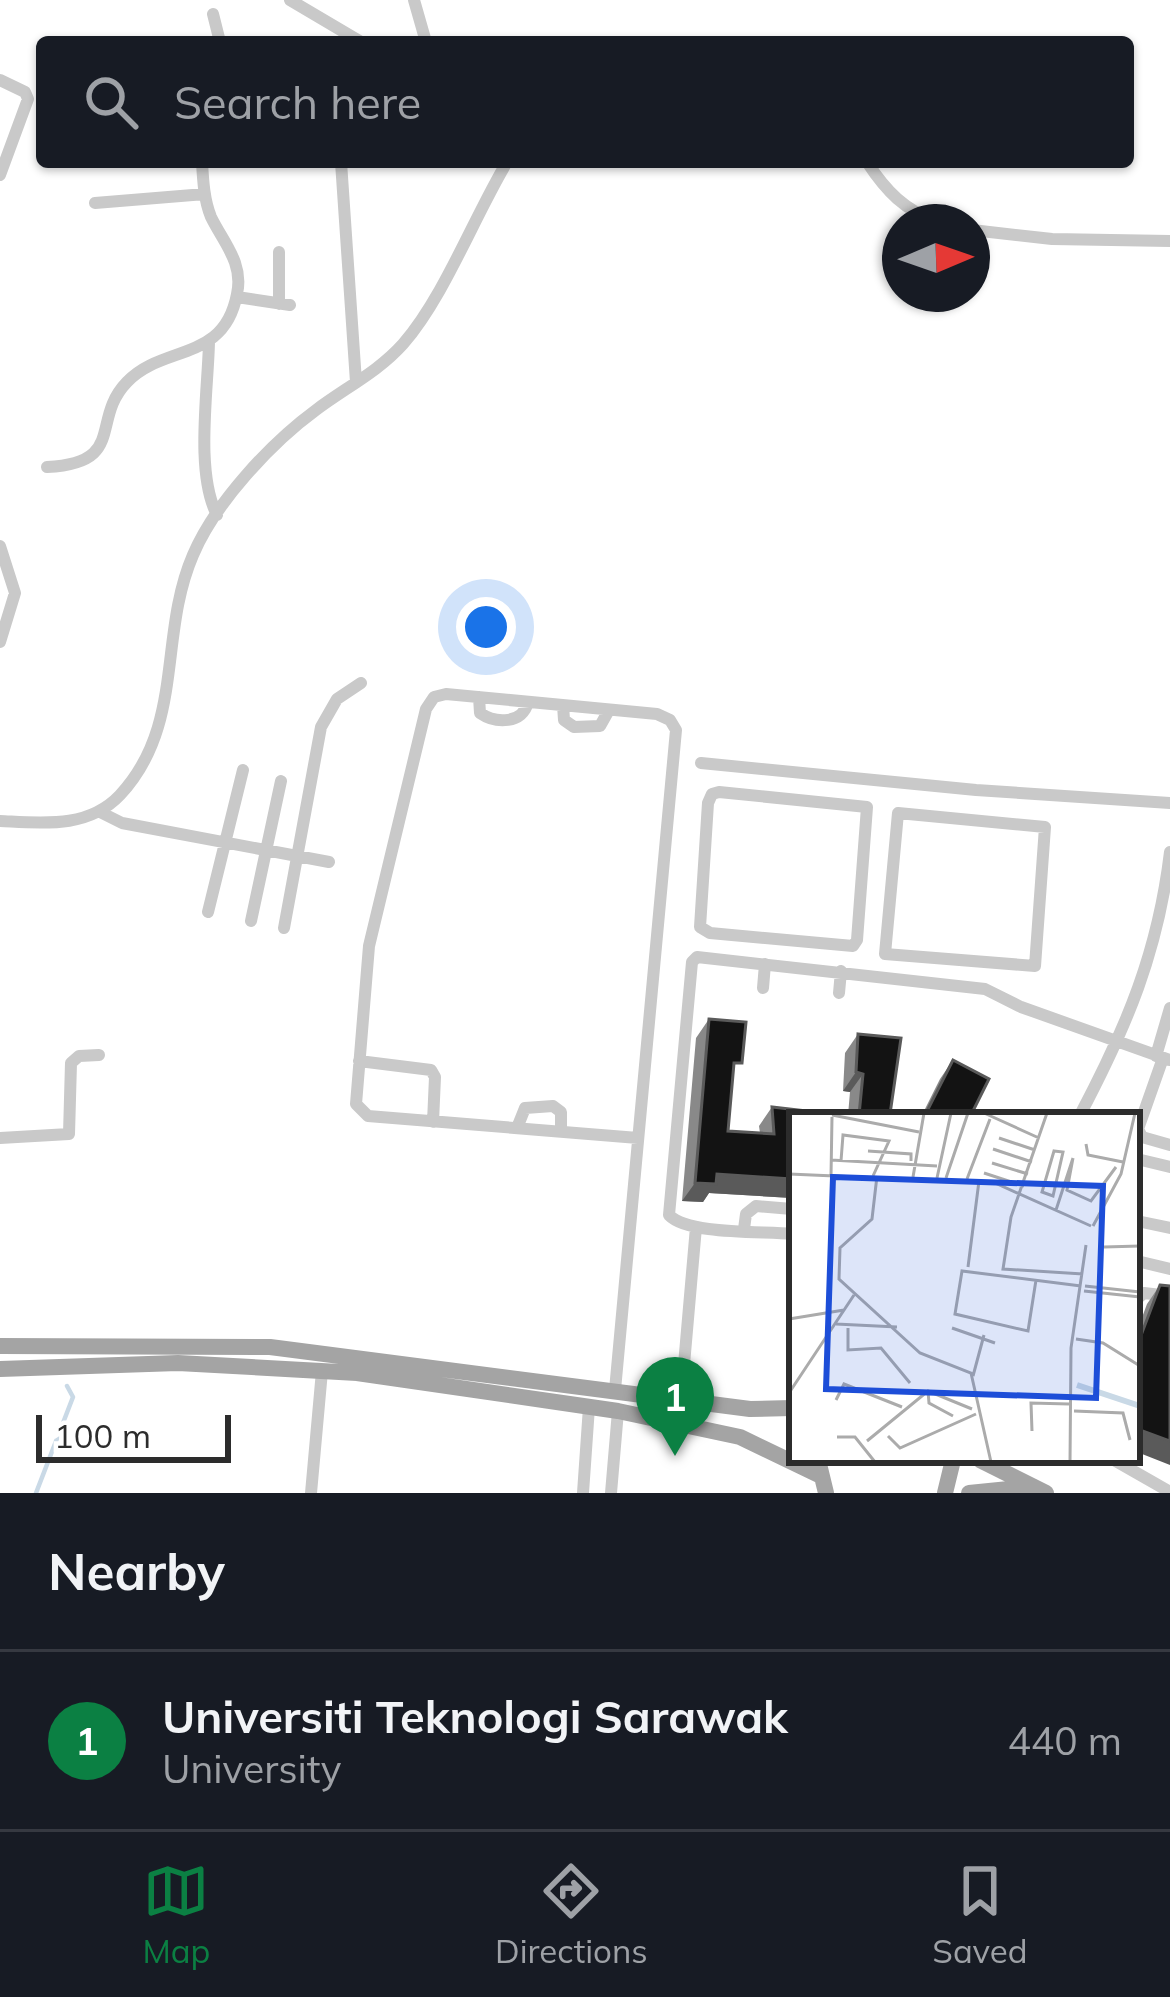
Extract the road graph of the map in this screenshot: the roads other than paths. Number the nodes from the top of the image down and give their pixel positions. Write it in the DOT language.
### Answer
graph roads {
  1 [pos="290,0"];
  2 [pos="414,0"];
  3 [pos="213,14"];
  4 [pos="218,36"];
  5 [pos="351,36"];
  6 [pos="424,36"];
  7 [pos="0,80"];
  8 [pos="203,168"];
  9 [pos="341,168"];
  10 [pos="504,168"];
  11 [pos="871,168"];
  12 [pos="0,175"];
  13 [pos="205,194"];
  14 [pos="95,203"];
  15 [pos="902,204"];
  16 [pos="990,232"];
  17 [pos="1170,241"];
  18 [pos="279,252"];
  19 [pos="237,297"];
  20 [pos="209,342"];
  21 [pos="356,382"];
  22 [pos="47,467"];
  23 [pos="218,514"];
  24 [pos="0,546"];
  25 [pos="4,563"];
  26 [pos="0,642"];
  27 [pos="362,683"];
  28 [pos="701,763"];
  29 [pos="243,770"];
  30 [pos="795,771"];
  31 [pos="281,781"];
  32 [pos="976,790"];
  33 [pos="794,799"];
  34 [pos="1170,803"];
  35 [pos="100,812"];
  36 [pos="974,819"];
  37 [pos="0,821"];
  38 [pos="225,842"];
  39 [pos="266,850"];
  40 [pos="1170,852"];
  41 [pos="299,857"];
  42 [pos="329,862"];
  43 [pos="208,912"];
  44 [pos="251,921"];
  45 [pos="284,928"];
  46 [pos="765,964"];
  47 [pos="842,971"];
  48 [pos="763,988"];
  49 [pos="839,993"];
  50 [pos="1170,1008"];
  51 [pos="1119,1041"];
  52 [pos="99,1055"];
  53 [pos="1163,1058"];
  54 [pos="359,1061"];
  55 [pos="1163,1078"];
  56 [pos="1082,1112"];
  57 [pos="433,1122"];
  58 [pos="517,1128"];
  59 [pos="1140,1128"];
  60 [pos="561,1132"];
  61 [pos="1140,1133"];
  62 [pos="0,1138"];
  63 [pos="638,1138"];
  64 [pos="1170,1145"];
  65 [pos="1140,1160"];
  66 [pos="1170,1167"];
  67 [pos="789,1209"];
  68 [pos="1140,1222"];
  69 [pos="696,1227"];
  70 [pos="1170,1228"];
  71 [pos="744,1229"];
  72 [pos="789,1234"];
  73 [pos="1140,1262"];
  74 [pos="1170,1269"];
  75 [pos="1140,1296"];
  76 [pos="1170,1296"];
  77 [pos="0,1346"];
  78 [pos="0,1369"];
  79 [pos="322,1371"];
  80 [pos="615,1390"];
  81 [pos="681,1399"];
  82 [pos="589,1407"];
  83 [pos="789,1408"];
  84 [pos="618,1411"];
  85 [pos="789,1456"];
  86 [pos="952,1463"];
  87 [pos="986,1463"];
  88 [pos="1119,1463"];
  89 [pos="819,1467"];
  90 [pos="1038,1490"];
  91 [pos="1170,1492"];
  92 [pos="311,1493"];
  93 [pos="583,1493"];
  94 [pos="611,1493"];
  95 [pos="826,1493"];
  96 [pos="944,1493"];
  97 [pos="969,1493"];
  1 -- 5 [label="street"];
  2 -- 6 [label="street"];
  3 -- 4 [label="street"];
  7 -- 12 [label="street"];
  8 -- 13 [label="street"];
  9 -- 21 [label="street"];
  10 -- 21 [label="street"];
  11 -- 15 [label="street"];
  13 -- 14 [label="street"];
  13 -- 19 [label="street"];
  16 -- 17 [label="street"];
  18 -- 19 [label="street"];
  19 -- 20 [label="street"];
  20 -- 22 [label="street"];
  20 -- 23 [label="street"];
  21 -- 23 [label="street"];
  23 -- 35 [label="street"];
  24 -- 25 [label="street"];
  25 -- 26 [label="street"];
  27 -- 41 [label="street"];
  28 -- 30 [label="street"];
  29 -- 38 [label="street"];
  30 -- 32 [label="street"];
  30 -- 33 [label="street"];
  31 -- 39 [label="street"];
  32 -- 34 [label="street"];
  32 -- 36 [label="street"];
  33 -- 33 [label="street"];
  35 -- 37 [label="street"];
  35 -- 38 [label="street"];
  36 -- 36 [label="street"];
  38 -- 39 [label="street"];
  38 -- 43 [label="street"];
  39 -- 41 [label="street"];
  39 -- 44 [label="street"];
  40 -- 51 [label="street"];
  41 -- 42 [label="street"];
  41 -- 45 [label="street"];
  46 -- 47 [label="street"];
  46 -- 48 [label="street"];
  46 -- 69 [label="street"];
  47 -- 49 [label="street"];
  47 -- 51 [label="street"];
  50 -- 53 [label="street"];
  51 -- 53 [label="street"];
  51 -- 56 [label="street"];
  52 -- 62 [label="street"];
  53 -- 55 [label="street"];
  54 -- 57 [label="street"];
  54 -- 57 [label="street"];
  54 -- 63 [label="street"];
  55 -- 59 [label="street"];
  57 -- 58 [label="street"];
  58 -- 60 [label="street"];
  58 -- 60 [label="street"];
  60 -- 63 [label="street"];
  61 -- 64 [label="street"];
  63 -- 80 [label="street"];
  65 -- 66 [label="street"];
  67 -- 71 [label="street"];
  68 -- 70 [label="street"];
  69 -- 71 [label="street"];
  69 -- 81 [label="street"];
  71 -- 72 [label="street"];
  73 -- 74 [label="street"];
  75 -- 76 [label="street"];
  77 -- 80 [label="main road"];
  78 -- 79 [label="main road"];
  79 -- 82 [label="main road"];
  79 -- 92 [label="street"];
  80 -- 81 [label="main road"];
  81 -- 83 [label="main road"];
  82 -- 84 [label="main road"];
  82 -- 93 [label="street"];
  84 -- 85 [label="main road"];
  84 -- 94 [label="street"];
  86 -- 96 [label="main road"];
  87 -- 90 [label="main road"];
  88 -- 91 [label="street"];
  89 -- 95 [label="main road"];
  90 -- 97 [label="main road"];
}
